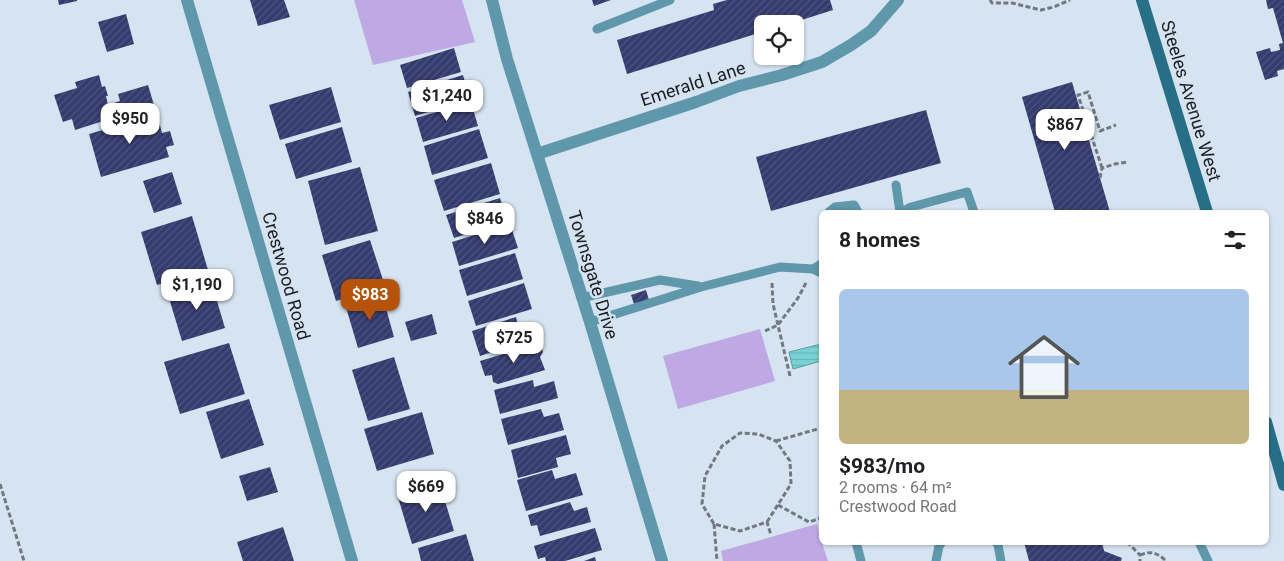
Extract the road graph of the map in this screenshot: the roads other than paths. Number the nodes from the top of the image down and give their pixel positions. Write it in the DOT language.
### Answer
graph roads {
  1 [pos="187,0"];
  2 [pos="492,0"];
  3 [pos="670,0"];
  4 [pos="1142,0"];
  5 [pos="895,1"];
  6 [pos="597,29"];
  7 [pos="537,154"];
  8 [pos="896,185"];
  9 [pos="831,210"];
  10 [pos="857,210"];
  11 [pos="901,210"];
  12 [pos="905,210"];
  13 [pos="973,210"];
  14 [pos="1206,210"];
  15 [pos="817,271"];
  16 [pos="701,287"];
  17 [pos="582,298"];
  18 [pos="590,322"];
  19 [pos="1269,433"];
  20 [pos="1284,486"];
  21 [pos="857,545"];
  22 [pos="940,545"];
  23 [pos="998,545"];
  24 [pos="1200,545"];
  25 [pos="352,561"];
  26 [pos="662,561"];
  27 [pos="861,561"];
  28 [pos="936,561"];
  29 [pos="1001,561"];
  30 [pos="1208,561"];
  1 -- 25 [label="street, Crestwood Road"];
  2 -- 7 [label="street, Townsgate Drive"];
  3 -- 6 [label="lane"];
  4 -- 14 [label="main road, Steeles Avenue West"];
  5 -- 7 [label="street, Emerald Lane"];
  7 -- 17 [label="street, Townsgate Drive"];
  8 -- 11 [label="lane"];
  9 -- 10 [label="lane"];
  12 -- 13 [label="lane"];
  15 -- 16 [label="lane"];
  16 -- 17 [label="lane"];
  16 -- 18 [label="lane"];
  17 -- 18 [label="street, Townsgate Drive"];
  18 -- 26 [label="street, Townsgate Drive"];
  19 -- 20 [label="main road"];
  21 -- 27 [label="lane"];
  22 -- 28 [label="lane"];
  23 -- 29 [label="lane"];
  24 -- 30 [label="lane"];
}
